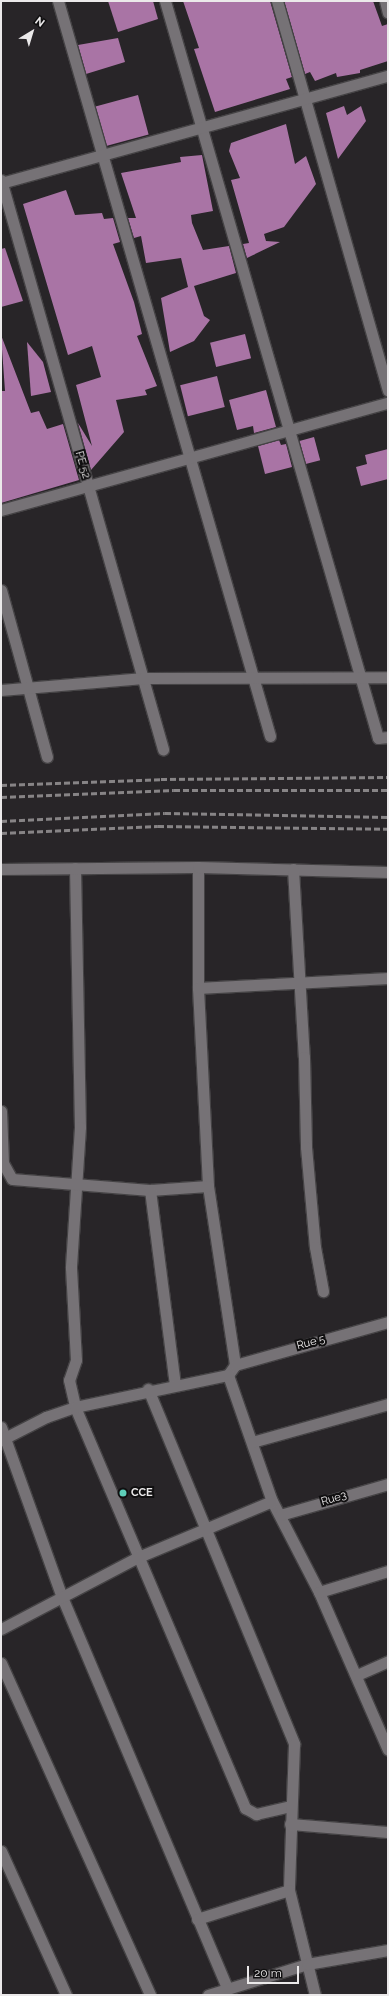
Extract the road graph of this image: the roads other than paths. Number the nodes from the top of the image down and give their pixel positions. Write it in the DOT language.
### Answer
graph roads {
  1 [pos="58,1"];
  2 [pos="165,1"];
  3 [pos="277,1"];
  4 [pos="384,1"];
  5 [pos="388,13"];
  6 [pos="388,76"];
  7 [pos="305,99"];
  8 [pos="202,127"];
  9 [pos="100,156"];
  10 [pos="1,182"];
  11 [pos="388,390"];
  12 [pos="388,403"];
  13 [pos="289,430"];
  14 [pos="191,457"];
  15 [pos="88,486"];
  16 [pos="1,510"];
  17 [pos="1,590"];
  18 [pos="253,676"];
  19 [pos="388,677"];
  20 [pos="143,678"];
  21 [pos="361,678"];
  22 [pos="28,688"];
  23 [pos="1,690"];
  24 [pos="270,736"];
  25 [pos="383,737"];
  26 [pos="163,749"];
  27 [pos="47,757"];
  28 [pos="198,867"];
  29 [pos="75,868"];
  30 [pos="1,869"];
  31 [pos="293,869"];
  32 [pos="388,872"];
  33 [pos="388,978"];
  34 [pos="298,985"];
  35 [pos="198,988"];
  36 [pos="1,1111"];
  37 [pos="75,1183"];
  38 [pos="208,1186"];
  39 [pos="150,1190"];
  40 [pos="323,1291"];
  41 [pos="388,1322"];
  42 [pos="235,1365"];
  43 [pos="228,1375"];
  44 [pos="175,1384"];
  45 [pos="148,1389"];
  46 [pos="388,1404"];
  47 [pos="75,1408"];
  48 [pos="1,1427"];
  49 [pos="2,1439"];
  50 [pos="252,1442"];
  51 [pos="388,1484"];
  52 [pos="272,1502"];
  53 [pos="280,1515"];
  54 [pos="207,1526"];
  55 [pos="136,1558"];
  56 [pos="388,1571"];
  57 [pos="319,1592"];
  58 [pos="62,1597"];
  59 [pos="1,1630"];
  60 [pos="388,1661"];
  61 [pos="1,1664"];
  62 [pos="357,1675"];
  63 [pos="386,1734"];
  64 [pos="388,1750"];
  65 [pos="290,1806"];
  66 [pos="290,1824"];
  67 [pos="388,1832"];
  68 [pos="1,1851"];
  69 [pos="289,1890"];
  70 [pos="197,1918"];
  71 [pos="388,1950"];
  72 [pos="307,1964"];
  73 [pos="227,1988"];
  74 [pos="66,1995"];
  75 [pos="150,1995"];
  76 [pos="208,1995"];
  77 [pos="315,1995"];
  1 -- 9 [label="street"];
  2 -- 8 [label="street"];
  3 -- 7 [label="street"];
  4 -- 5 [label="street"];
  6 -- 7 [label="street"];
  7 -- 8 [label="street"];
  7 -- 11 [label="street"];
  8 -- 9 [label="street"];
  8 -- 13 [label="street"];
  9 -- 10 [label="street"];
  9 -- 14 [label="street"];
  10 -- 15 [label="street, PE 52"];
  12 -- 13 [label="street"];
  13 -- 14 [label="street"];
  13 -- 21 [label="street"];
  14 -- 15 [label="street"];
  14 -- 18 [label="street"];
  15 -- 16 [label="street"];
  15 -- 20 [label="street, PE 52"];
  17 -- 22 [label="street"];
  18 -- 20 [label="street"];
  18 -- 21 [label="street"];
  18 -- 24 [label="street"];
  19 -- 21 [label="street"];
  20 -- 22 [label="street"];
  20 -- 26 [label="street, PE 52"];
  21 -- 25 [label="street"];
  22 -- 23 [label="street"];
  22 -- 27 [label="street"];
  28 -- 29 [label="street"];
  28 -- 31 [label="street"];
  28 -- 35 [label="street"];
  29 -- 30 [label="street"];
  29 -- 37 [label="street"];
  31 -- 32 [label="street"];
  31 -- 34 [label="street"];
  33 -- 34 [label="street"];
  34 -- 35 [label="street"];
  34 -- 40 [label="street"];
  35 -- 38 [label="street"];
  36 -- 37 [label="street"];
  37 -- 39 [label="street"];
  37 -- 47 [label="street"];
  38 -- 39 [label="street"];
  38 -- 42 [label="street"];
  39 -- 44 [label="street"];
  41 -- 42 [label="street, Rue 5"];
  42 -- 43 [label="street"];
  43 -- 44 [label="street"];
  43 -- 50 [label="street"];
  44 -- 45 [label="street"];
  45 -- 47 [label="street"];
  45 -- 54 [label="street"];
  46 -- 50 [label="street"];
  47 -- 49 [label="street"];
  47 -- 55 [label="street"];
  48 -- 49 [label="street"];
  49 -- 58 [label="street"];
  50 -- 52 [label="street"];
  51 -- 53 [label="street, Rue3"];
  52 -- 53 [label="street"];
  52 -- 54 [label="street"];
  53 -- 57 [label="street"];
  54 -- 55 [label="street"];
  54 -- 65 [label="street"];
  55 -- 58 [label="street"];
  55 -- 65 [label="street"];
  56 -- 57 [label="street"];
  57 -- 62 [label="street"];
  58 -- 59 [label="street"];
  58 -- 70 [label="street"];
  60 -- 62 [label="street"];
  61 -- 75 [label="street"];
  62 -- 63 [label="street"];
  63 -- 64 [label="street"];
  65 -- 66 [label="street"];
  66 -- 67 [label="street"];
  66 -- 69 [label="street"];
  68 -- 74 [label="street"];
  69 -- 70 [label="street"];
  69 -- 72 [label="street"];
  70 -- 73 [label="street"];
  71 -- 72 [label="street"];
  72 -- 73 [label="street"];
  72 -- 77 [label="street"];
  73 -- 76 [label="street"];
}
